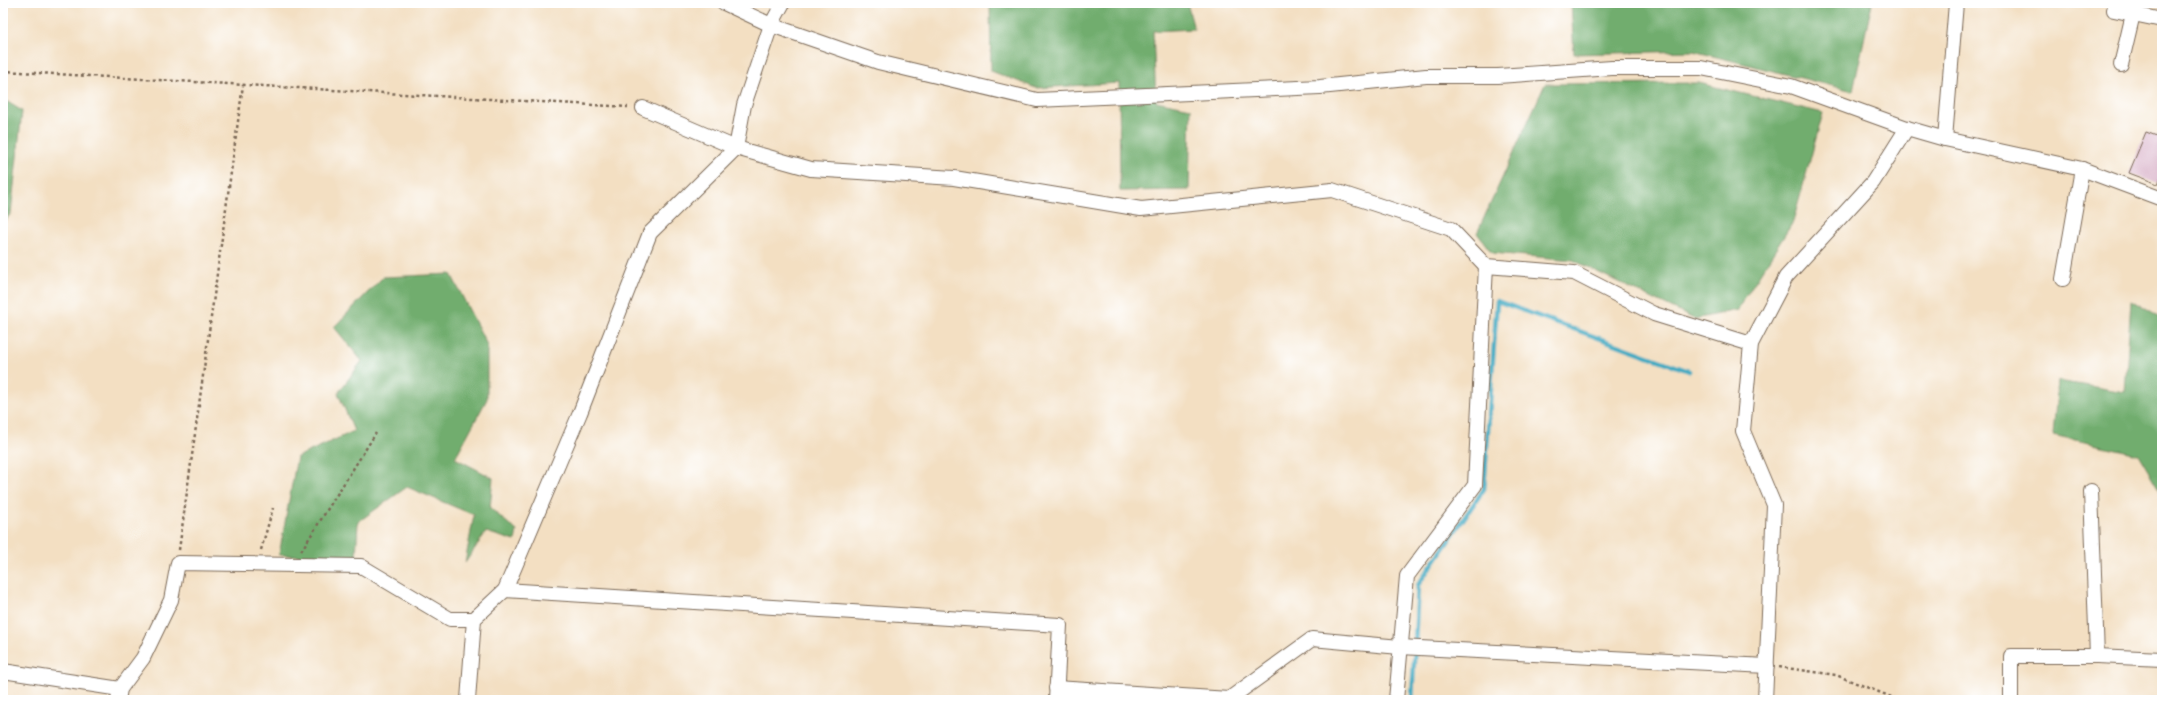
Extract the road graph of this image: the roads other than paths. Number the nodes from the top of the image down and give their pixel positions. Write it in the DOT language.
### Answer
graph roads {
  1 [pos="724,3"];
  2 [pos="783,3"];
  3 [pos="1956,3"];
  4 [pos="2116,3"];
  5 [pos="2133,14"];
  6 [pos="2162,20"];
  7 [pos="771,25"];
  8 [pos="2121,65"];
  9 [pos="643,108"];
  10 [pos="1907,128"];
  11 [pos="1945,139"];
  12 [pos="736,148"];
  13 [pos="2082,169"];
  14 [pos="2161,195"];
  15 [pos="1486,266"];
  16 [pos="2063,279"];
  17 [pos="1751,344"];
  18 [pos="2091,491"];
  19 [pos="505,590"];
  20 [pos="474,619"];
  21 [pos="1400,647"];
  22 [pos="2097,656"];
  23 [pos="2162,660"];
  24 [pos="1767,666"];
  25 [pos="3,671"];
  26 [pos="119,694"];
  27 [pos="1056,694"];
  28 [pos="468,700"];
  29 [pos="1396,700"];
  30 [pos="1765,700"];
  31 [pos="2011,700"];
  1 -- 7 [label="street"];
  2 -- 7 [label="street"];
  3 -- 11 [label="street"];
  4 -- 5 [label="street"];
  5 -- 6 [label="street"];
  5 -- 8 [label="street"];
  7 -- 10 [label="street"];
  7 -- 12 [label="street"];
  9 -- 12 [label="street"];
  10 -- 11 [label="street"];
  10 -- 17 [label="street"];
  11 -- 13 [label="street"];
  12 -- 15 [label="street"];
  12 -- 19 [label="street"];
  13 -- 14 [label="street"];
  13 -- 16 [label="street"];
  15 -- 17 [label="street"];
  15 -- 21 [label="street"];
  17 -- 24 [label="street"];
  18 -- 22 [label="street"];
  19 -- 20 [label="street"];
  19 -- 27 [label="street"];
  20 -- 26 [label="street"];
  20 -- 28 [label="street"];
  21 -- 24 [label="street"];
  21 -- 27 [label="street"];
  21 -- 29 [label="street"];
  22 -- 23 [label="street"];
  22 -- 31 [label="street"];
  24 -- 30 [label="street"];
  25 -- 26 [label="street"];
}
